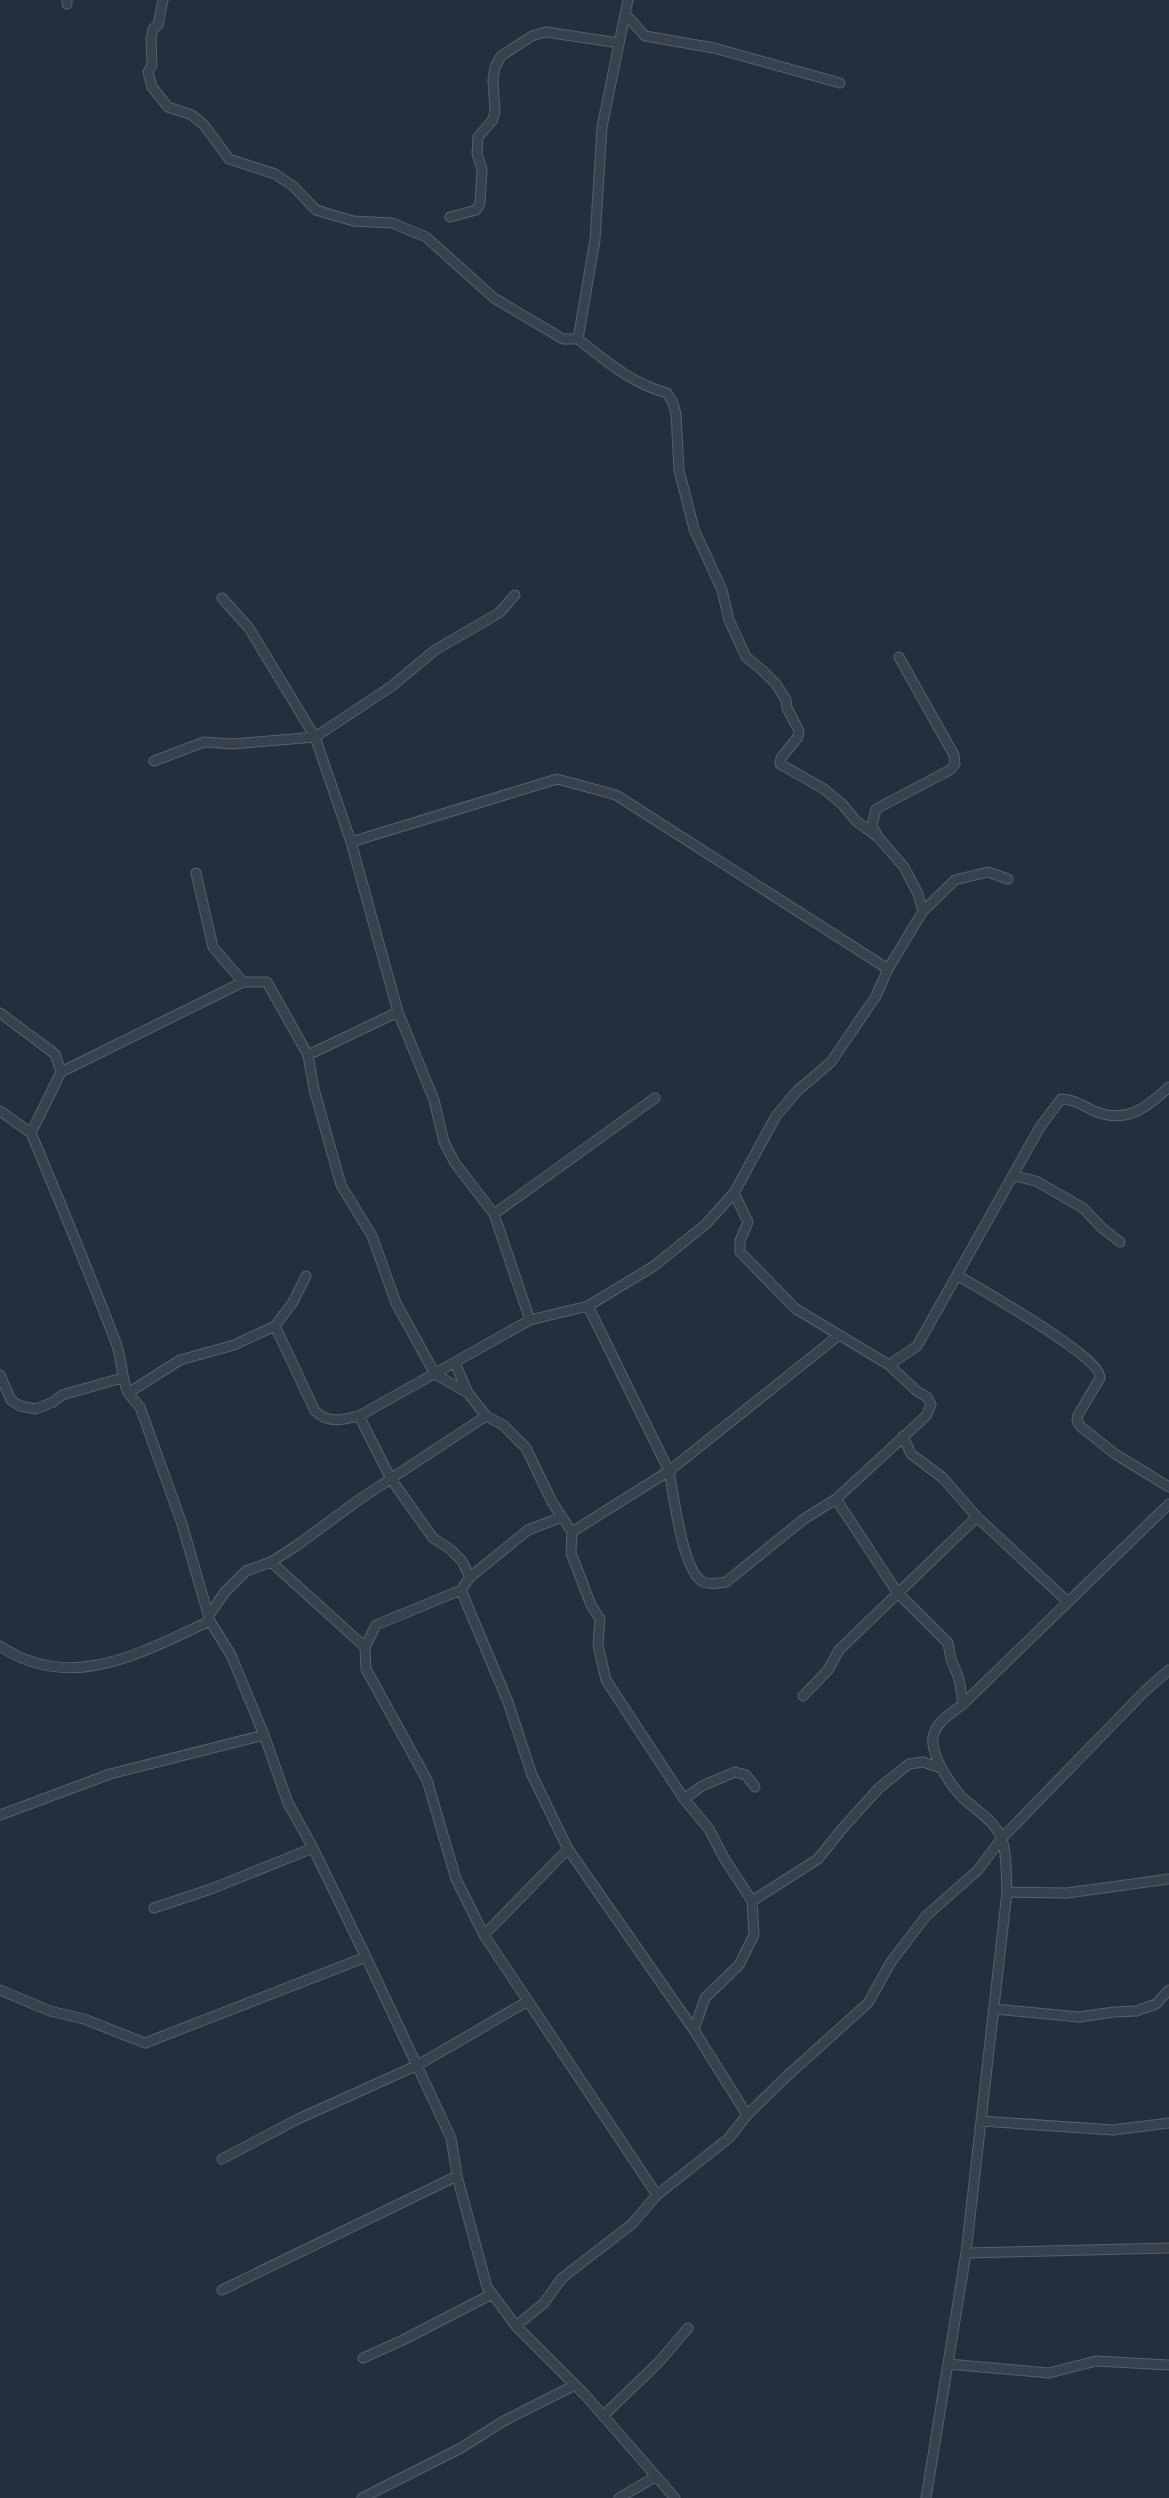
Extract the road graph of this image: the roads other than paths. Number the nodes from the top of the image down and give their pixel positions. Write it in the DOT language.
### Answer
graph roads {
  1 [pos="163,0"];
  2 [pos="628,0"];
  3 [pos="627,16"];
  4 [pos="620,43"];
  5 [pos="840,83"];
  6 [pos="450,217"];
  7 [pos="578,339"];
  8 [pos="515,595"];
  9 [pos="222,598"];
  10 [pos="899,657"];
  11 [pos="315,736"];
  12 [pos="154,761"];
  13 [pos="878,837"];
  14 [pos="351,842"];
  15 [pos="196,873"];
  16 [pos="1008,879"];
  17 [pos="923,911"];
  18 [pos="888,969"];
  19 [pos="243,982"];
  20 [pos="398,1012"];
  21 [pos="0,1013"];
  22 [pos="308,1055"];
  23 [pos="61,1072"];
  24 [pos="1169,1087"];
  25 [pos="655,1098"];
  26 [pos="0,1111"];
  27 [pos="31,1132"];
  28 [pos="1014,1176"];
  29 [pos="734,1193"];
  30 [pos="494,1214"];
  31 [pos="1120,1242"];
  32 [pos="306,1275"];
  33 [pos="957,1275"];
  34 [pos="588,1306"];
  35 [pos="530,1320"];
  36 [pos="275,1326"];
  37 [pos="838,1336"];
  38 [pos="455,1363"];
  39 [pos="889,1365"];
  40 [pos="435,1374"];
  41 [pos="0,1375"];
  42 [pos="122,1378"];
  43 [pos="128,1393"];
  44 [pos="468,1393"];
  45 [pos="359,1416"];
  46 [pos="486,1416"];
  47 [pos="903,1436"];
  48 [pos="669,1471"];
  49 [pos="391,1479"];
  50 [pos="1169,1487"];
  51 [pos="836,1498"];
  52 [pos="1169,1504"];
  53 [pos="562,1517"];
  54 [pos="977,1517"];
  55 [pos="572,1532"];
  56 [pos="271,1562"];
  57 [pos="470,1576"];
  58 [pos="461,1590"];
  59 [pos="897,1592"];
  60 [pos="1067,1601"];
  61 [pos="210,1618"];
  62 [pos="0,1646"];
  63 [pos="365,1647"];
  64 [pos="1169,1671"];
  65 [pos="804,1696"];
  66 [pos="963,1704"];
  67 [pos="264,1735"];
  68 [pos="941,1768"];
  69 [pos="755,1786"];
  70 [pos="684,1799"];
  71 [pos="0,1815"];
  72 [pos="1002,1838"];
  73 [pos="313,1848"];
  74 [pos="568,1849"];
  75 [pos="1169,1879"];
  76 [pos="1007,1892"];
  77 [pos="752,1901"];
  78 [pos="154,1908"];
  79 [pos="484,1935"];
  80 [pos="366,1957"];
  81 [pos="0,1990"];
  82 [pos="1169,1990"];
  83 [pos="528,2001"];
  84 [pos="994,2009"];
  85 [pos="694,2030"];
  86 [pos="418,2065"];
  87 [pos="747,2115"];
  88 [pos="981,2121"];
  89 [pos="1169,2123"];
  90 [pos="222,2159"];
  91 [pos="457,2176"];
  92 [pos="657,2195"];
  93 [pos="1169,2248"];
  94 [pos="966,2253"];
  95 [pos="222,2290"];
  96 [pos="492,2294"];
  97 [pos="516,2326"];
  98 [pos="688,2328"];
  99 [pos="363,2358"];
  100 [pos="948,2364"];
  101 [pos="1169,2365"];
  102 [pos="575,2385"];
  103 [pos="603,2416"];
  104 [pos="655,2477"];
  105 [pos="362,2498"];
  106 [pos="620,2498"];
  107 [pos="675,2498"];
  108 [pos="926,2498"];
  1 -- 7 [label="street"];
  2 -- 3 [label="street"];
  3 -- 4 [label="street"];
  3 -- 5 [label="street"];
  4 -- 6 [label="street"];
  4 -- 7 [label="street"];
  7 -- 13 [label="street"];
  8 -- 11 [label="street"];
  9 -- 11 [label="street"];
  10 -- 13 [label="street"];
  11 -- 12 [label="street"];
  11 -- 14 [label="street"];
  13 -- 17 [label="street"];
  14 -- 18 [label="street"];
  14 -- 20 [label="street"];
  15 -- 19 [label="street"];
  16 -- 17 [label="street"];
  17 -- 18 [label="street"];
  18 -- 29 [label="street"];
  19 -- 22 [label="street"];
  19 -- 23 [label="street"];
  20 -- 22 [label="street"];
  20 -- 30 [label="street"];
  21 -- 23 [label="street"];
  22 -- 40 [label="street"];
  23 -- 27 [label="street"];
  24 -- 28 [label="street"];
  25 -- 30 [label="street"];
  26 -- 27 [label="street"];
  27 -- 42 [label="street"];
  28 -- 31 [label="street"];
  28 -- 33 [label="street"];
  29 -- 34 [label="street"];
  29 -- 37 [label="street"];
  30 -- 35 [label="street"];
  32 -- 36 [label="street"];
  33 -- 39 [label="street"];
  33 -- 50 [label="street"];
  34 -- 35 [label="street"];
  34 -- 48 [label="street"];
  35 -- 38 [label="street"];
  36 -- 43 [label="street"];
  36 -- 45 [label="street"];
  37 -- 39 [label="street"];
  37 -- 48 [label="street"];
  38 -- 40 [label="street"];
  38 -- 44 [label="street"];
  39 -- 47 [label="street"];
  40 -- 44 [label="street"];
  40 -- 45 [label="street"];
  41 -- 42 [label="street"];
  42 -- 43 [label="street"];
  43 -- 61 [label="street"];
  44 -- 46 [label="street"];
  45 -- 49 [label="street"];
  46 -- 49 [label="street"];
  46 -- 53 [label="street"];
  47 -- 51 [label="street"];
  47 -- 54 [label="street"];
  48 -- 51 [label="street"];
  48 -- 55 [label="street"];
  49 -- 56 [label="street"];
  49 -- 57 [label="street"];
  51 -- 59 [label="street"];
  52 -- 60 [label="street"];
  53 -- 55 [label="street"];
  53 -- 57 [label="street"];
  54 -- 59 [label="street"];
  54 -- 60 [label="street"];
  55 -- 70 [label="street"];
  56 -- 61 [label="street"];
  56 -- 63 [label="street"];
  57 -- 58 [label="street"];
  58 -- 63 [label="street"];
  58 -- 74 [label="street"];
  59 -- 65 [label="street"];
  59 -- 66 [label="street"];
  60 -- 66 [label="street"];
  61 -- 62 [label="street"];
  61 -- 67 [label="street"];
  63 -- 79 [label="street"];
  64 -- 72 [label="street"];
  66 -- 68 [label="street"];
  67 -- 71 [label="street"];
  67 -- 73 [label="street"];
  68 -- 72 [label="street"];
  68 -- 77 [label="street"];
  69 -- 70 [label="street"];
  70 -- 77 [label="street"];
  72 -- 76 [label="street"];
  72 -- 87 [label="street"];
  73 -- 78 [label="street"];
  73 -- 80 [label="street"];
  74 -- 79 [label="street"];
  74 -- 85 [label="street"];
  75 -- 76 [label="street"];
  76 -- 84 [label="street"];
  77 -- 85 [label="street"];
  79 -- 83 [label="street"];
  80 -- 81 [label="street"];
  80 -- 86 [label="street"];
  82 -- 84 [label="street"];
  83 -- 86 [label="street"];
  83 -- 92 [label="street"];
  84 -- 88 [label="street"];
  85 -- 87 [label="street"];
  86 -- 90 [label="street"];
  86 -- 91 [label="street"];
  87 -- 92 [label="street"];
  88 -- 89 [label="street"];
  88 -- 94 [label="street"];
  91 -- 95 [label="street"];
  91 -- 96 [label="street"];
  92 -- 97 [label="street"];
  93 -- 94 [label="street"];
  94 -- 100 [label="street"];
  96 -- 97 [label="street"];
  96 -- 99 [label="street"];
  97 -- 102 [label="street"];
  98 -- 103 [label="street"];
  100 -- 101 [label="street"];
  100 -- 108 [label="street"];
  102 -- 103 [label="street"];
  102 -- 105 [label="street"];
  103 -- 104 [label="street"];
  104 -- 106 [label="street"];
  104 -- 107 [label="street"];
}
